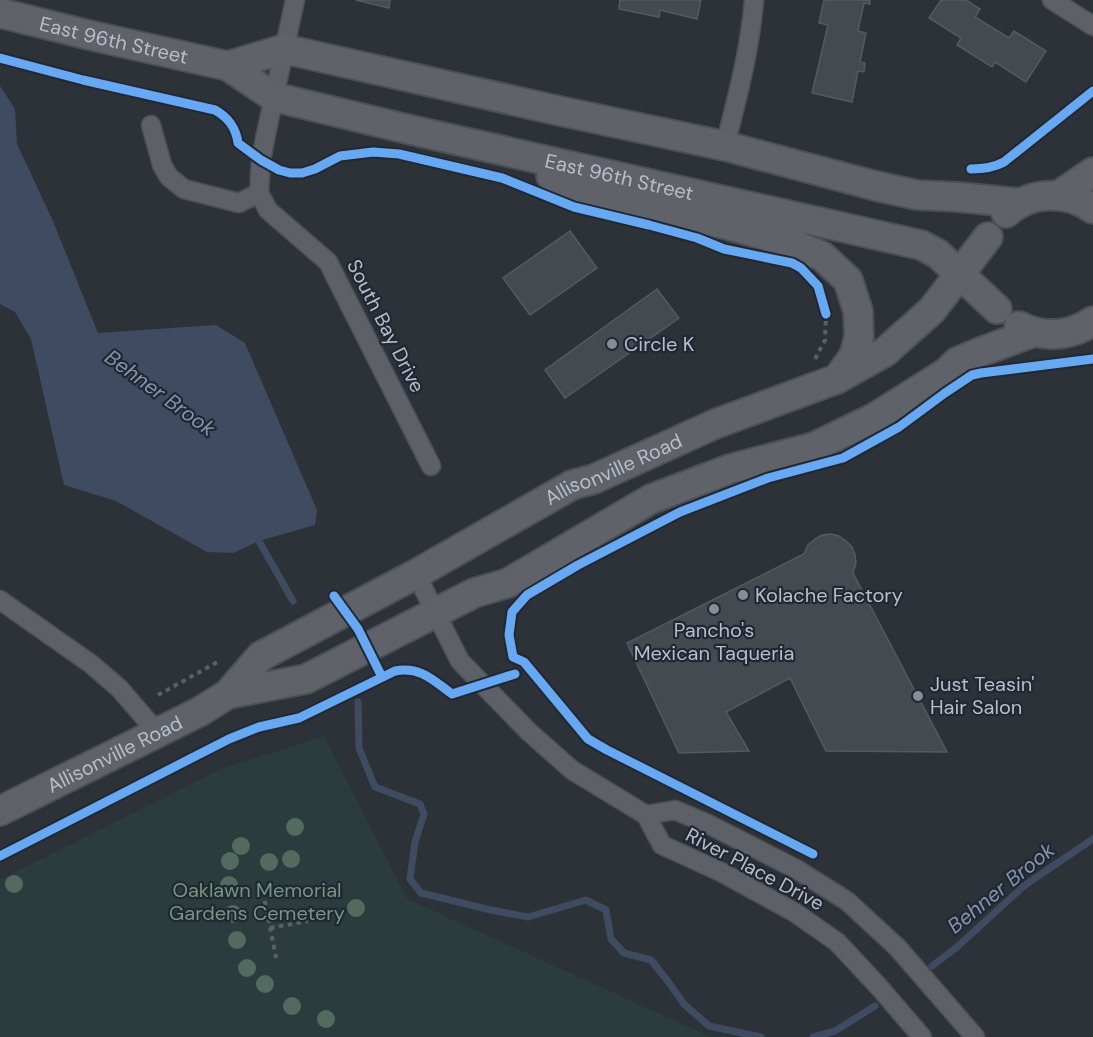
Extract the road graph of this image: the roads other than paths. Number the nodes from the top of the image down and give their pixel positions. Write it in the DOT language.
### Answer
graph roads {
  1 [pos="295,0"];
  2 [pos="754,0"];
  3 [pos="1052,0"];
  4 [pos="0,13"];
  5 [pos="1093,26"];
  6 [pos="284,48"];
  7 [pos="228,66"];
  8 [pos="276,88"];
  9 [pos="151,125"];
  10 [pos="725,146"];
  11 [pos="522,155"];
  12 [pos="1093,172"];
  13 [pos="259,193"];
  14 [pos="1058,196"];
  15 [pos="1020,203"];
  16 [pos="1093,209"];
  17 [pos="988,237"];
  18 [pos="958,274"];
  19 [pos="997,309"];
  20 [pos="1092,322"];
  21 [pos="1034,332"];
  22 [pos="837,379"];
  23 [pos="431,466"];
  24 [pos="416,574"];
  25 [pos="0,600"];
  26 [pos="436,612"];
  27 [pos="228,694"];
  28 [pos="157,732"];
  29 [pos="0,811"];
  30 [pos="646,815"];
  31 [pos="922,1037"];
  32 [pos="975,1037"];
  1 -- 6 [label="street"];
  2 -- 10 [label="street"];
  3 -- 5 [label="street"];
  4 -- 7 [label="main road, East 96th Street"];
  6 -- 7 [label="main road"];
  6 -- 8 [label="street"];
  6 -- 10 [label="main road"];
  7 -- 8 [label="main road, East 96th Street"];
  8 -- 11 [label="main road, East 96th Street"];
  8 -- 13 [label="street"];
  9 -- 13 [label="street"];
  10 -- 15 [label="main road"];
  11 -- 18 [label="main road, East 96th Street"];
  11 -- 22 [label="main road"];
  12 -- 14 [label="main road"];
  13 -- 23 [label="street, South Bay Drive"];
  14 -- 15 [label="main road"];
  14 -- 16 [label="main road"];
  15 -- 17 [label="main road, Allisonville Road"];
  17 -- 18 [label="main road, Allisonville Road"];
  17 -- 19 [label="main road"];
  18 -- 19 [label="main road, East 96th Street"];
  18 -- 22 [label="main road, Allisonville Road"];
  19 -- 21 [label="main road, East 96th Street"];
  20 -- 21 [label="main road"];
  21 -- 26 [label="main road, Allisonville Road"];
  22 -- 24 [label="main road, Allisonville Road"];
  24 -- 26 [label="street"];
  24 -- 27 [label="main road, Allisonville Road"];
  25 -- 28 [label="street"];
  26 -- 27 [label="main road, Allisonville Road"];
  26 -- 30 [label="street"];
  27 -- 28 [label="main road, Allisonville Road"];
  28 -- 29 [label="main road, Allisonville Road"];
  30 -- 31 [label="street, River Place Drive"];
  30 -- 32 [label="street, River Place Drive"];
}
